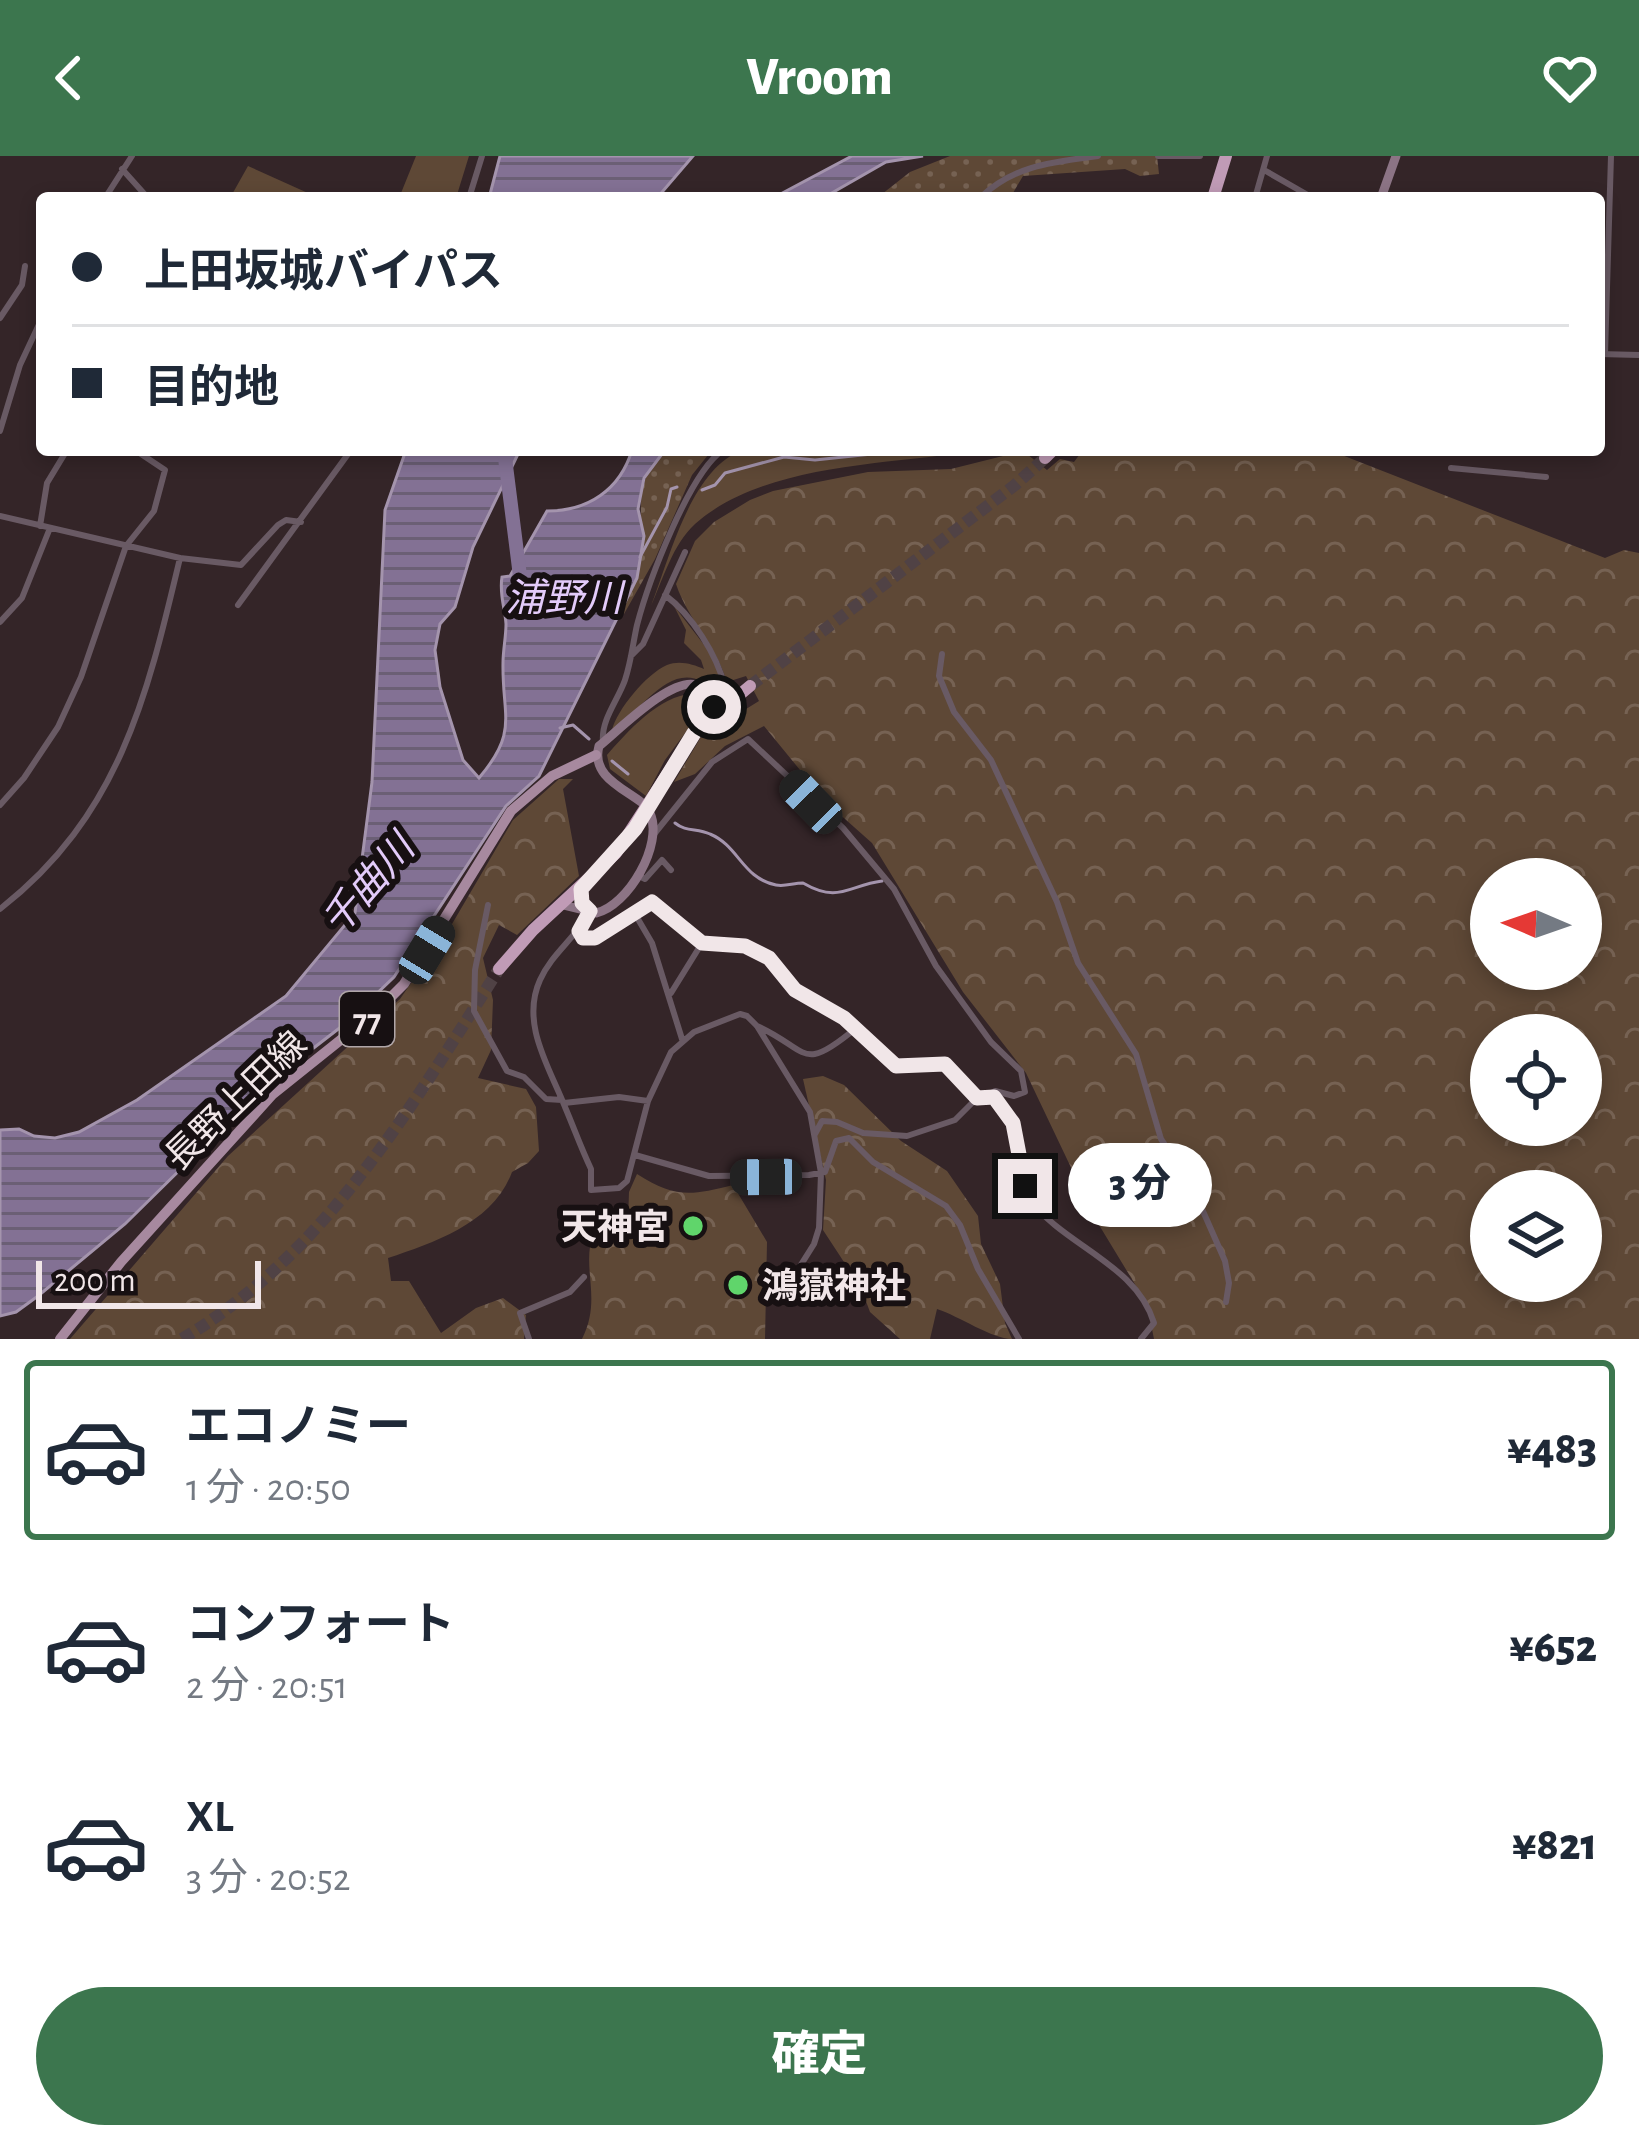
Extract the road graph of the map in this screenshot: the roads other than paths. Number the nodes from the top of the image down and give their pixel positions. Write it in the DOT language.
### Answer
graph roads {
  1 [pos="132,156"];
  2 [pos="482,156"];
  3 [pos="1098,156"];
  4 [pos="1158,156"];
  5 [pos="1200,156"];
  6 [pos="1226,156"];
  7 [pos="1267,156"];
  8 [pos="1396,156"];
  9 [pos="1611,156"];
  10 [pos="122,169"];
  11 [pos="1264,170"];
  12 [pos="109,192"];
  13 [pos="143,192"];
  14 [pos="471,192"];
  15 [pos="987,192"];
  16 [pos="1215,192"];
  17 [pos="1257,192"];
  18 [pos="1302,192"];
  19 [pos="1383,192"];
  20 [pos="25,266"];
  21 [pos="1605,288"];
  22 [pos="0,318"];
  23 [pos="36,331"];
  24 [pos="1605,354"];
  25 [pos="1639,355"];
  26 [pos="0,431"];
  27 [pos="64,456"];
  28 [pos="143,456"];
  29 [pos="346,456"];
  30 [pos="716,456"];
  31 [pos="1451,468"];
  32 [pos="1546,477"];
  33 [pos="0,516"];
  34 [pos="302,522"];
  35 [pos="45,527"];
  36 [pos="126,546"];
  37 [pos="685,552"];
  38 [pos="180,558"];
  39 [pos="665,595"];
  40 [pos="238,605"];
  41 [pos="0,622"];
  42 [pos="942,654"];
  43 [pos="631,656"];
  44 [pos="750,686"];
  45 [pos="709,694"];
  46 [pos="728,694"];
  47 [pos="713,713"];
  48 [pos="603,742"];
  49 [pos="596,755"];
  50 [pos="641,802"];
  51 [pos="0,806"];
  52 [pos="650,813"];
  53 [pos="652,835"];
  54 [pos="671,870"];
  55 [pos="637,875"];
  56 [pos="581,889"];
  57 [pos="563,904"];
  58 [pos="488,905"];
  59 [pos="0,909"];
  60 [pos="590,911"];
  61 [pos="634,913"];
  62 [pos="579,931"];
  63 [pos="702,943"];
  64 [pos="499,969"];
  65 [pos="670,993"];
  66 [pos="758,1026"];
  67 [pos="856,1028"];
  68 [pos="682,1039"];
  69 [pos="981,1097"];
  70 [pos="647,1100"];
  71 [pos="563,1102"];
  72 [pos="814,1137"];
  73 [pos="635,1155"];
  74 [pos="821,1172"];
  75 [pos="584,1277"];
  76 [pos="780,1298"];
  77 [pos="1226,1302"];
  78 [pos="60,1339"];
  79 [pos="529,1339"];
  80 [pos="1019,1339"];
  81 [pos="1142,1339"];
  1 -- 10 [label="street"];
  2 -- 14 [label="street"];
  3 -- 15 [label="street"];
  4 -- 5 [label="street"];
  6 -- 16 [label="highway"];
  7 -- 11 [label="street"];
  8 -- 19 [label="street"];
  9 -- 21 [label="street"];
  10 -- 12 [label="street"];
  10 -- 13 [label="street"];
  11 -- 17 [label="street"];
  11 -- 18 [label="street"];
  20 -- 22 [label="street"];
  23 -- 26 [label="street"];
  24 -- 25 [label="street"];
  27 -- 35 [label="street"];
  28 -- 36 [label="street"];
  29 -- 34 [label="street"];
  30 -- 43 [label="street"];
  31 -- 32 [label="street"];
  33 -- 35 [label="street"];
  34 -- 38 [label="street"];
  34 -- 40 [label="street"];
  35 -- 36 [label="street"];
  35 -- 41 [label="street"];
  36 -- 38 [label="street"];
  36 -- 51 [label="street"];
  37 -- 39 [label="street"];
  38 -- 59 [label="street"];
  39 -- 43 [label="street"];
  39 -- 46 [label="street"];
  42 -- 77 [label="street"];
  43 -- 48 [label="street"];
  44 -- 46 [label="highway"];
  45 -- 46 [label="street"];
  45 -- 47 [label="street"];
  45 -- 48 [label="street"];
  46 -- 47 [label="highway"];
  47 -- 56 [label="highway"];
  48 -- 49 [label="street"];
  49 -- 50 [label="street"];
  49 -- 78 [label="main road, 長野上田線 / 77"];
  52 -- 53 [label="street"];
  53 -- 55 [label="street"];
  53 -- 69 [label="street"];
  54 -- 55 [label="street"];
  55 -- 60 [label="street"];
  56 -- 57 [label="highway"];
  56 -- 60 [label="street"];
  57 -- 60 [label="street"];
  57 -- 64 [label="highway"];
  58 -- 71 [label="street"];
  60 -- 62 [label="street"];
  61 -- 62 [label="street"];
  61 -- 63 [label="street"];
  61 -- 65 [label="street"];
  62 -- 71 [label="street"];
  63 -- 65 [label="street"];
  63 -- 67 [label="street"];
  65 -- 68 [label="street"];
  66 -- 67 [label="street"];
  66 -- 68 [label="street"];
  66 -- 72 [label="street"];
  67 -- 69 [label="street"];
  68 -- 70 [label="street"];
  69 -- 72 [label="street"];
  69 -- 81 [label="street"];
  70 -- 71 [label="street"];
  70 -- 73 [label="street"];
  71 -- 73 [label="street"];
  72 -- 74 [label="street"];
  73 -- 74 [label="street"];
  74 -- 76 [label="street"];
  74 -- 80 [label="street"];
  75 -- 79 [label="street"];
}
